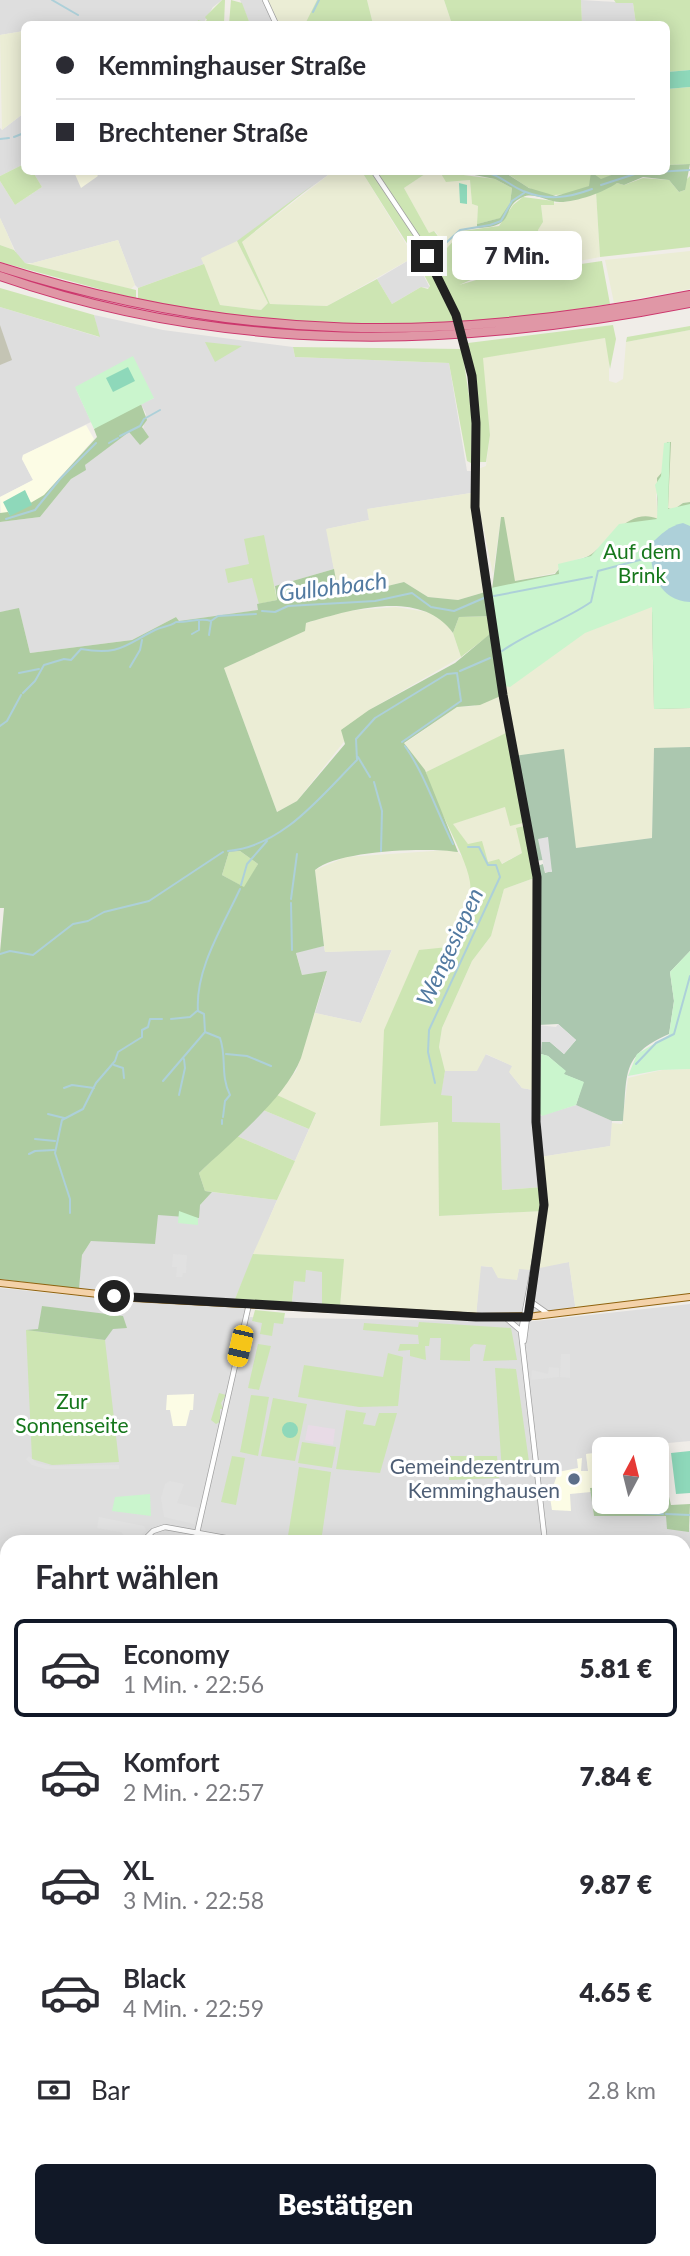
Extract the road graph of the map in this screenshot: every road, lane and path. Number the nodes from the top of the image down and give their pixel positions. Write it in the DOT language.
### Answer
graph roads {
  1 [pos="265,0"];
  2 [pos="275,21"];
  3 [pos="376,175"];
  4 [pos="0,267"];
  5 [pos="0,276"];
  6 [pos="690,295"];
  7 [pos="690,303"];
  8 [pos="0,1283"];
  9 [pos="530,1290"];
  10 [pos="690,1297"];
  11 [pos="530,1301"];
  12 [pos="249,1304"];
  13 [pos="551,1315"];
  14 [pos="506,1317"];
  15 [pos="525,1317"];
  16 [pos="521,1332"];
  17 [pos="523,1345"];
  18 [pos="197,1531"];
  19 [pos="152,1535"];
  20 [pos="196,1535"];
  21 [pos="216,1535"];
  22 [pos="544,1535"];
  1 -- 2 [label="street"];
  3 -- 9 [label="street, bridge"];
  4 -- 6 [label="highway"];
  5 -- 7 [label="highway"];
  8 -- 12 [label="main road"];
  9 -- 11 [label="street"];
  9 -- 15 [label="street"];
  10 -- 13 [label="main road"];
  11 -- 13 [label="street"];
  11 -- 15 [label="street"];
  12 -- 14 [label="main road"];
  12 -- 18 [label="street"];
  13 -- 15 [label="main road"];
  14 -- 15 [label="main road"];
  14 -- 16 [label="street"];
  15 -- 16 [label="street"];
  15 -- 17 [label="street"];
  16 -- 17 [label="street"];
  17 -- 22 [label="street"];
  18 -- 19 [label="street"];
  18 -- 20 [label="street"];
  18 -- 21 [label="street"];
}
